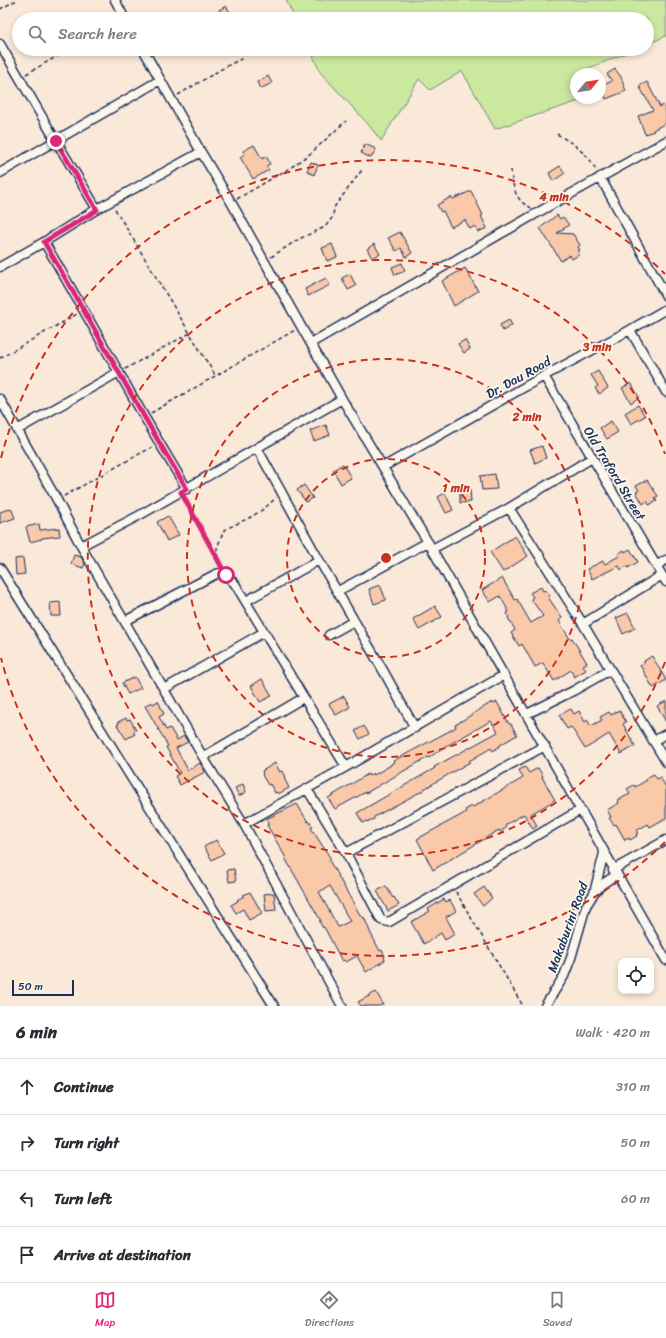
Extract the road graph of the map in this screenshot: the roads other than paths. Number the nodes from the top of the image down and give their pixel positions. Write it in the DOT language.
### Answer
graph roads {
  1 [pos="115,0"];
  2 [pos="121,12"];
  3 [pos="0,44"];
  4 [pos="147,56"];
  5 [pos="160,80"];
  6 [pos="56,141"];
  7 [pos="666,141"];
  8 [pos="202,152"];
  9 [pos="0,173"];
  10 [pos="600,177"];
  11 [pos="97,210"];
  12 [pos="44,242"];
  13 [pos="0,267"];
  14 [pos="666,296"];
  15 [pos="666,309"];
  16 [pos="630,330"];
  17 [pos="311,343"];
  18 [pos="119,372"];
  19 [pos="544,376"];
  20 [pos="666,392"];
  21 [pos="0,399"];
  22 [pos="342,399"];
  23 [pos="17,430"];
  24 [pos="257,448"];
  25 [pos="592,458"];
  26 [pos="383,467"];
  27 [pos="184,490"];
  28 [pos="509,508"];
  29 [pos="430,545"];
  30 [pos="81,546"];
  31 [pos="319,560"];
  32 [pos="666,560"];
  33 [pos="657,566"];
  34 [pos="0,568"];
  35 [pos="664,578"];
  36 [pos="338,591"];
  37 [pos="246,601"];
  38 [pos="126,621"];
  39 [pos="354,621"];
  40 [pos="583,624"];
  41 [pos="264,632"];
  42 [pos="329,634"];
  43 [pos="610,670"];
  44 [pos="504,675"];
  45 [pos="164,689"];
  46 [pos="303,698"];
  47 [pos="527,714"];
  48 [pos="415,728"];
  49 [pos="666,734"];
  50 [pos="653,741"];
  51 [pos="545,746"];
  52 [pos="203,757"];
  53 [pos="666,762"];
  54 [pos="346,767"];
  55 [pos="307,789"];
  56 [pos="580,810"];
  57 [pos="244,824"];
  58 [pos="666,840"];
  59 [pos="346,853"];
  60 [pos="604,853"];
  61 [pos="615,872"];
  62 [pos="594,894"];
  63 [pos="666,960"];
  64 [pos="274,1006"];
  65 [pos="342,1006"];
  66 [pos="545,1006"];
  1 -- 2 [label="street"];
  3 -- 6 [label="street"];
  4 -- 5 [label="street"];
  5 -- 6 [label="street"];
  5 -- 8 [label="street"];
  6 -- 9 [label="street"];
  6 -- 11 [label="street"];
  7 -- 10 [label="street"];
  8 -- 11 [label="street"];
  8 -- 17 [label="street"];
  10 -- 14 [label="street"];
  10 -- 17 [label="street"];
  11 -- 12 [label="street"];
  12 -- 13 [label="street"];
  12 -- 18 [label="street"];
  15 -- 16 [label="street, Dr. Dau Road"];
  16 -- 19 [label="street, Dr. Dau Road"];
  16 -- 20 [label="street"];
  17 -- 22 [label="street"];
  18 -- 23 [label="street"];
  18 -- 27 [label="street"];
  19 -- 25 [label="street, Old Traford Street"];
  19 -- 26 [label="street, Dr. Dau Road"];
  21 -- 23 [label="street"];
  22 -- 24 [label="street"];
  22 -- 26 [label="street"];
  23 -- 30 [label="street"];
  24 -- 27 [label="street"];
  24 -- 31 [label="street"];
  25 -- 28 [label="street"];
  25 -- 33 [label="street, Old Traford Street"];
  26 -- 29 [label="street"];
  27 -- 30 [label="street"];
  28 -- 29 [label="street"];
  28 -- 40 [label="street"];
  29 -- 36 [label="street"];
  29 -- 44 [label="street"];
  30 -- 38 [label="street"];
  31 -- 36 [label="street"];
  31 -- 37 [label="street"];
  32 -- 33 [label="street"];
  33 -- 35 [label="street, Old Traford Street"];
  34 -- 64 [label="street"];
  35 -- 40 [label="street"];
  36 -- 39 [label="street"];
  37 -- 38 [label="street"];
  37 -- 41 [label="street"];
  38 -- 45 [label="street"];
  39 -- 42 [label="street"];
  39 -- 48 [label="street"];
  40 -- 43 [label="street"];
  41 -- 45 [label="street"];
  41 -- 46 [label="street"];
  43 -- 47 [label="street"];
  43 -- 50 [label="street"];
  44 -- 47 [label="street"];
  44 -- 48 [label="street"];
  45 -- 52 [label="street"];
  46 -- 52 [label="street"];
  46 -- 54 [label="street"];
  47 -- 51 [label="street"];
  48 -- 54 [label="street"];
  49 -- 50 [label="street"];
  50 -- 53 [label="street"];
  51 -- 56 [label="street"];
  51 -- 59 [label="street"];
  52 -- 57 [label="street"];
  54 -- 55 [label="street"];
  55 -- 57 [label="street"];
  55 -- 59 [label="street"];
  56 -- 59 [label="street"];
  56 -- 60 [label="street"];
  57 -- 65 [label="street"];
  58 -- 61 [label="street"];
  60 -- 61 [label="street"];
  60 -- 62 [label="street, Makaburini Road"];
  61 -- 62 [label="street"];
  61 -- 63 [label="street"];
  62 -- 66 [label="street, Makaburini Road"];
}
